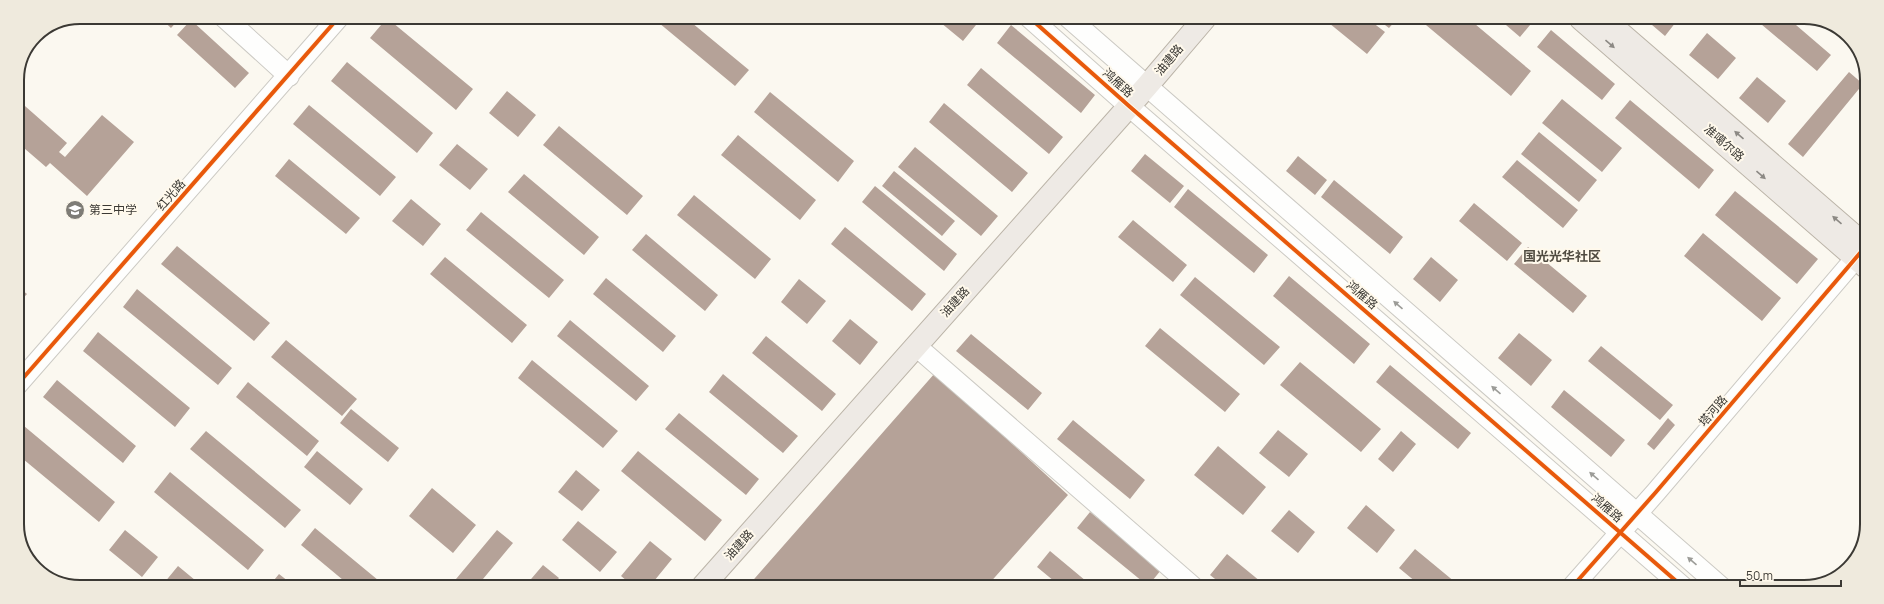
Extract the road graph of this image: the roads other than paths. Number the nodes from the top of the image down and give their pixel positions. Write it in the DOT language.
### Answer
graph roads {
  1 [pos="232,24"];
  2 [pos="333,24"];
  3 [pos="1037,24"];
  4 [pos="1076,24"];
  5 [pos="1200,24"];
  6 [pos="1587,24"];
  7 [pos="1610,24"];
  8 [pos="289,76"];
  9 [pos="1147,86"];
  10 [pos="1129,106"];
  11 [pos="1860,250"];
  12 [pos="1860,251"];
  13 [pos="1860,259"];
  14 [pos="916,346"];
  15 [pos="24,377"];
  16 [pos="1637,514"];
  17 [pos="1620,532"];
  18 [pos="709,580"];
  19 [pos="1185,580"];
  20 [pos="1578,580"];
  21 [pos="1675,580"];
  22 [pos="1713,580"];
  1 -- 8 [label="street"];
  2 -- 8 [label="street, 红光路"];
  3 -- 10 [label="street, 鸿雁路"];
  4 -- 9 [label="street, 鸿雁路"];
  5 -- 9 [label="main road, 油建路"];
  6 -- 12 [label="main road, 准噶尔路, one-way"];
  11 -- 7 [label="main road, 准噶尔路, one-way"];
  8 -- 15 [label="street, 红光路"];
  9 -- 10 [label="main road, 油建路"];
  16 -- 9 [label="street, 鸿雁路, one-way"];
  10 -- 14 [label="main road, 油建路"];
  10 -- 17 [label="street, 鸿雁路"];
  13 -- 16 [label="street, 塔河路"];
  14 -- 18 [label="main road, 油建路"];
  14 -- 19 [label="street"];
  16 -- 17 [label="street, 塔河路"];
  22 -- 16 [label="street, 鸿雁路, one-way"];
  17 -- 20 [label="street, 塔河路"];
  17 -- 21 [label="street, 鸿雁路"];
}
